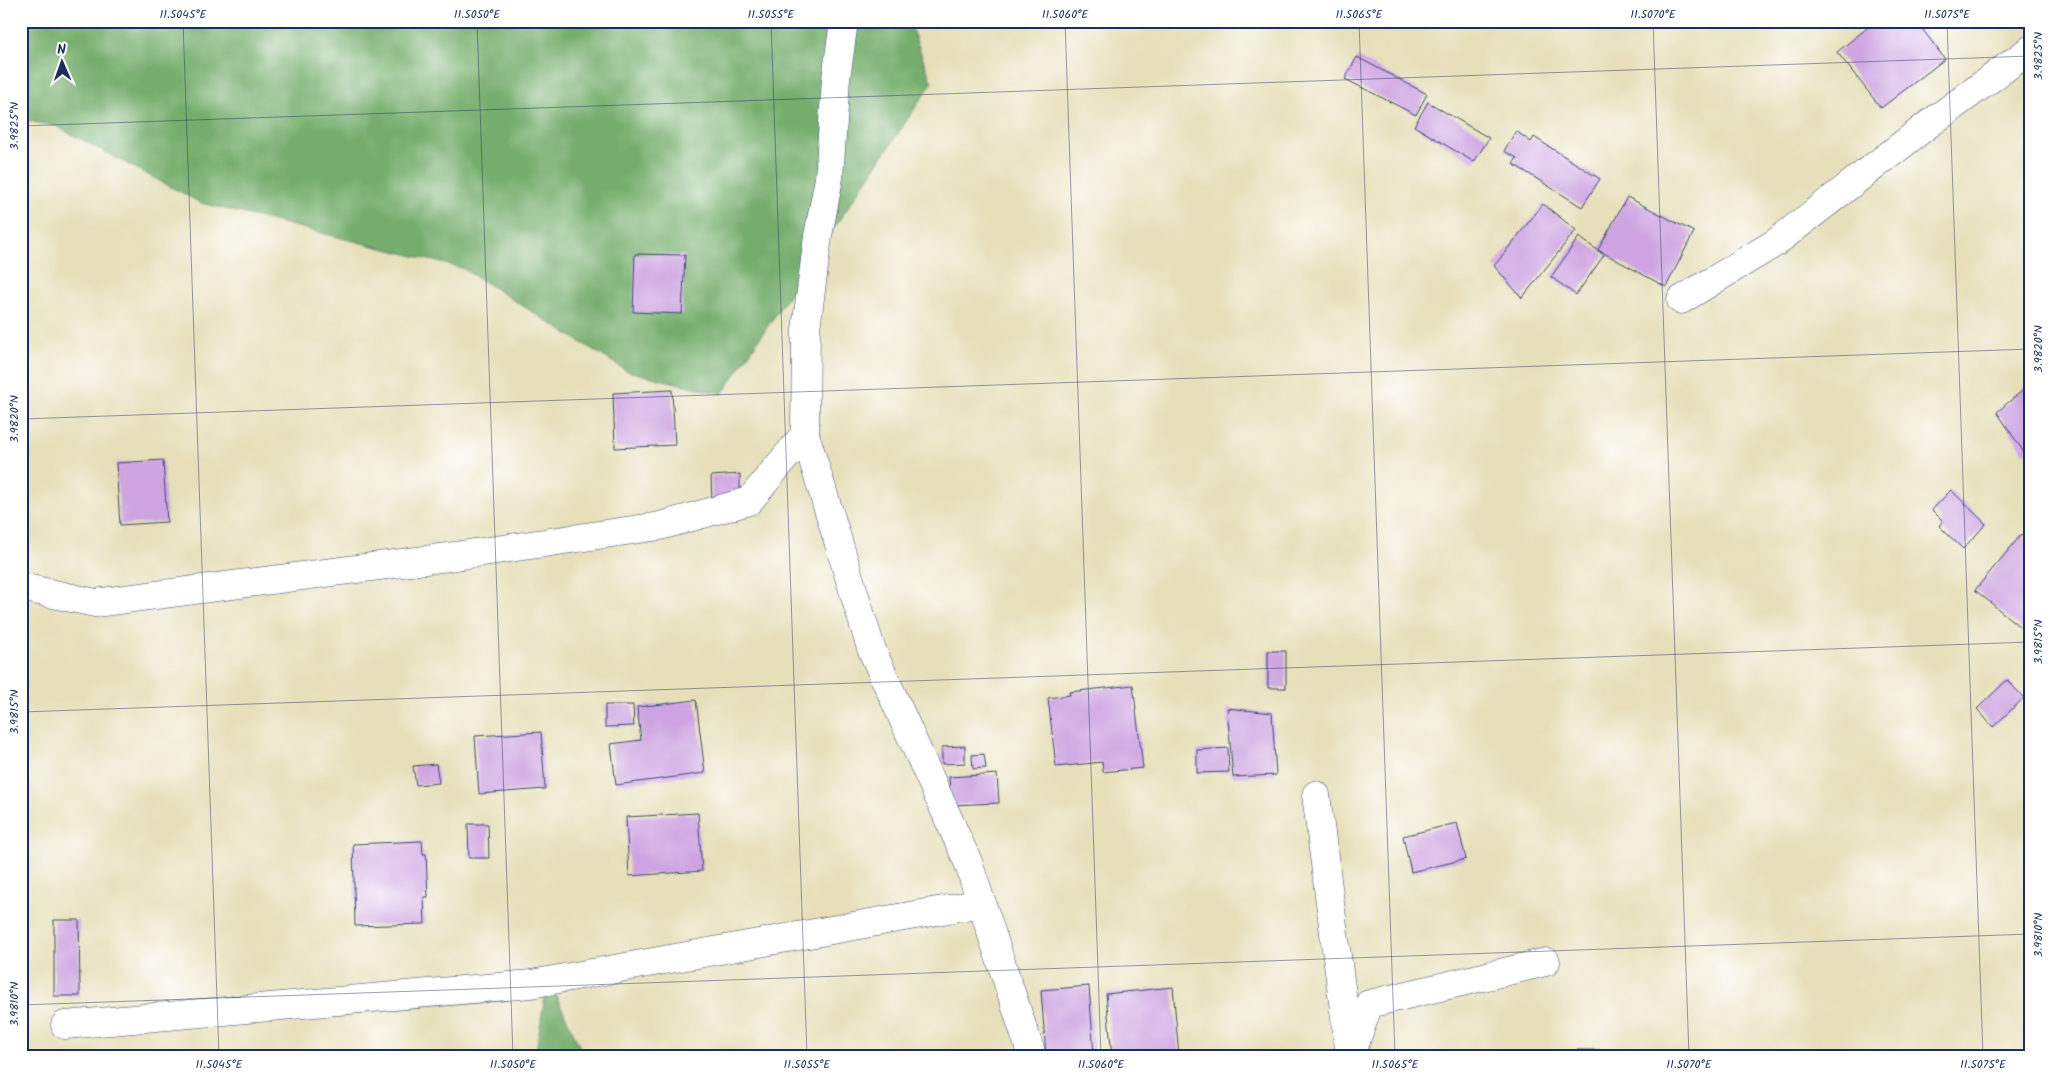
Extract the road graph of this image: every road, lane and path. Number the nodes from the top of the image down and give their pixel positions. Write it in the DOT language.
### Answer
graph roads {
  1 [pos="844,21"];
  2 [pos="2031,48"];
  3 [pos="1681,300"];
  4 [pos="805,434"];
  5 [pos="21,587"];
  6 [pos="1316,795"];
  7 [pos="982,903"];
  8 [pos="1546,962"];
  9 [pos="66,1025"];
  10 [pos="1032,1056"];
  11 [pos="1351,1056"];
  1 -- 4 [label="street"];
  2 -- 3 [label="street"];
  4 -- 5 [label="street"];
  4 -- 7 [label="street"];
  6 -- 11 [label="street"];
  7 -- 9 [label="street"];
  7 -- 10 [label="street"];
  8 -- 11 [label="street"];
}
